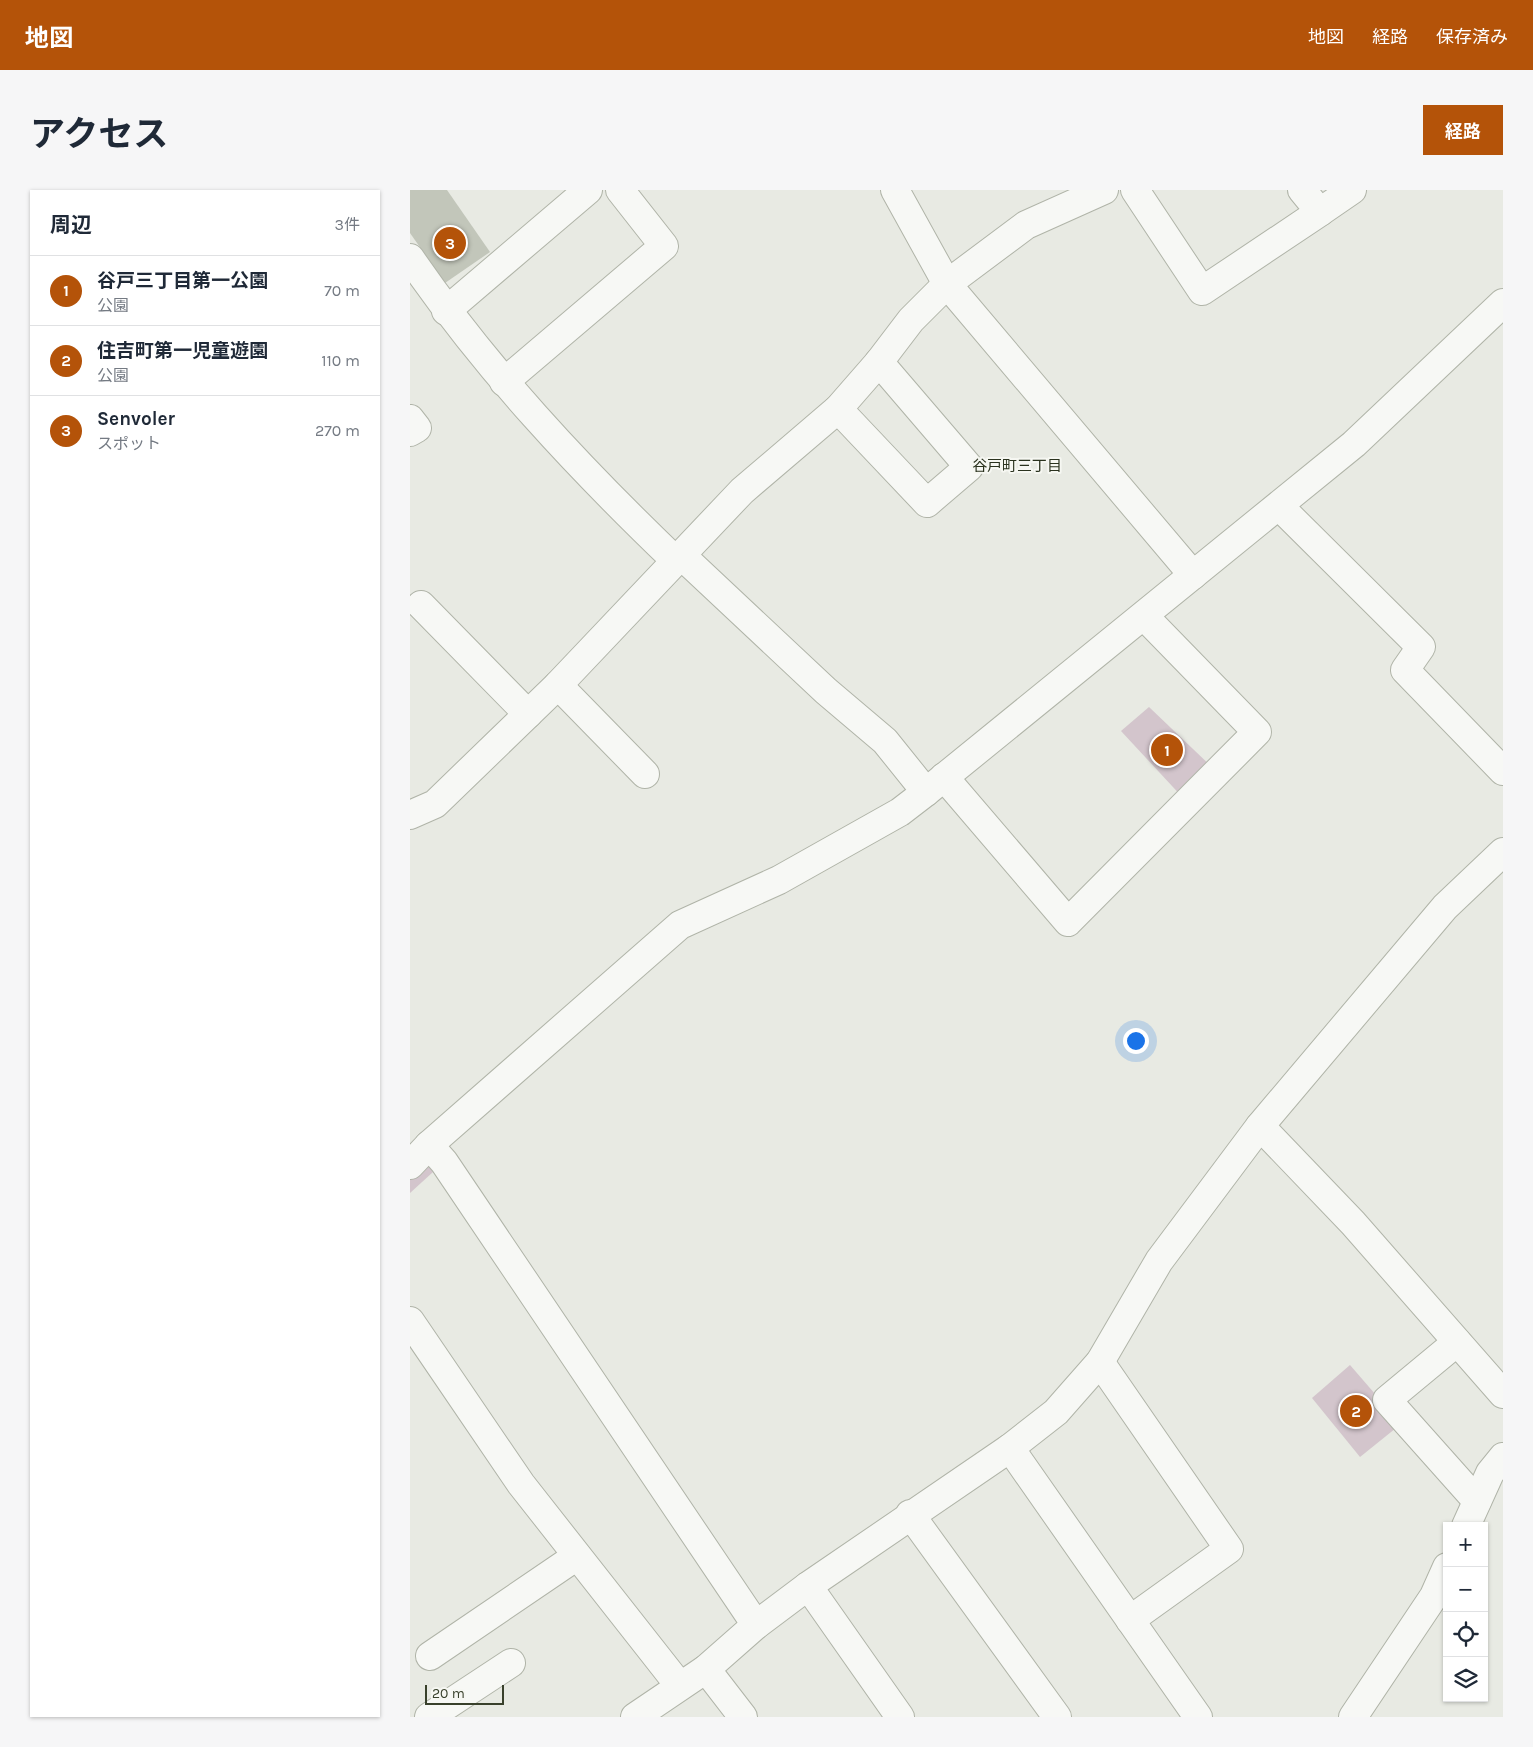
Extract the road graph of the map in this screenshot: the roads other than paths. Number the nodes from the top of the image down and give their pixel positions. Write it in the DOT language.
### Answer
graph roads {
  1 [pos="588,190"];
  2 [pos="620,190"];
  3 [pos="895,190"];
  4 [pos="1104,190"];
  5 [pos="1135,190"];
  6 [pos="1302,190"];
  7 [pos="1352,190"];
  8 [pos="1320,212"];
  9 [pos="410,258"];
  10 [pos="947,284"];
  11 [pos="1503,303"];
  12 [pos="446,310"];
  13 [pos="878,362"];
  14 [pos="504,382"];
  15 [pos="838,409"];
  16 [pos="410,419"];
  17 [pos="410,432"];
  18 [pos="1280,506"];
  19 [pos="678,558"];
  20 [pos="1194,575"];
  21 [pos="421,605"];
  22 [pos="1144,616"];
  23 [pos="558,685"];
  24 [pos="528,714"];
  25 [pos="1503,771"];
  26 [pos="645,774"];
  27 [pos="935,784"];
  28 [pos="410,816"];
  29 [pos="1503,852"];
  30 [pos="1260,1126"];
  31 [pos="429,1145"];
  32 [pos="410,1165"];
  33 [pos="410,1321"];
  34 [pos="1457,1342"];
  35 [pos="1100,1362"];
  36 [pos="1503,1394"];
  37 [pos="1010,1448"];
  38 [pos="1503,1457"];
  39 [pos="1477,1501"];
  40 [pos="910,1514"];
  41 [pos="1468,1522"];
  42 [pos="577,1556"];
  43 [pos="1443,1576"];
  44 [pos="808,1586"];
  45 [pos="1130,1620"];
  46 [pos="756,1625"];
  47 [pos="430,1656"];
  48 [pos="511,1663"];
  49 [pos="706,1669"];
  50 [pos="679,1685"];
  51 [pos="447,1712"];
  52 [pos="635,1717"];
  53 [pos="743,1717"];
  54 [pos="900,1717"];
  55 [pos="1057,1717"];
  56 [pos="1198,1717"];
  57 [pos="1354,1717"];
  1 -- 12 [label="street"];
  2 -- 14 [label="street"];
  3 -- 10 [label="street"];
  4 -- 10 [label="street"];
  5 -- 8 [label="street"];
  6 -- 8 [label="street"];
  7 -- 8 [label="street"];
  9 -- 12 [label="street"];
  10 -- 13 [label="street"];
  10 -- 20 [label="street"];
  11 -- 18 [label="street"];
  12 -- 14 [label="street"];
  13 -- 15 [label="street"];
  13 -- 15 [label="street"];
  14 -- 19 [label="street"];
  15 -- 19 [label="street"];
  16 -- 17 [label="street"];
  18 -- 20 [label="street"];
  18 -- 25 [label="street"];
  19 -- 23 [label="street"];
  19 -- 27 [label="street"];
  20 -- 22 [label="street"];
  21 -- 24 [label="street"];
  22 -- 27 [label="street"];
  22 -- 27 [label="street"];
  23 -- 24 [label="street"];
  23 -- 26 [label="street"];
  24 -- 28 [label="street"];
  27 -- 31 [label="street"];
  29 -- 30 [label="street"];
  30 -- 34 [label="street"];
  30 -- 35 [label="street"];
  31 -- 32 [label="street"];
  31 -- 46 [label="street"];
  33 -- 42 [label="street"];
  34 -- 36 [label="street"];
  34 -- 39 [label="street"];
  35 -- 37 [label="street"];
  35 -- 45 [label="street"];
  37 -- 40 [label="street"];
  37 -- 45 [label="street"];
  38 -- 39 [label="street"];
  39 -- 41 [label="street"];
  40 -- 44 [label="street"];
  40 -- 55 [label="street"];
  42 -- 47 [label="street"];
  42 -- 50 [label="street"];
  43 -- 57 [label="street"];
  44 -- 46 [label="street"];
  44 -- 54 [label="street"];
  45 -- 56 [label="street"];
  46 -- 49 [label="street"];
  48 -- 51 [label="street"];
  49 -- 50 [label="street"];
  49 -- 53 [label="street"];
  50 -- 52 [label="street"];
}
